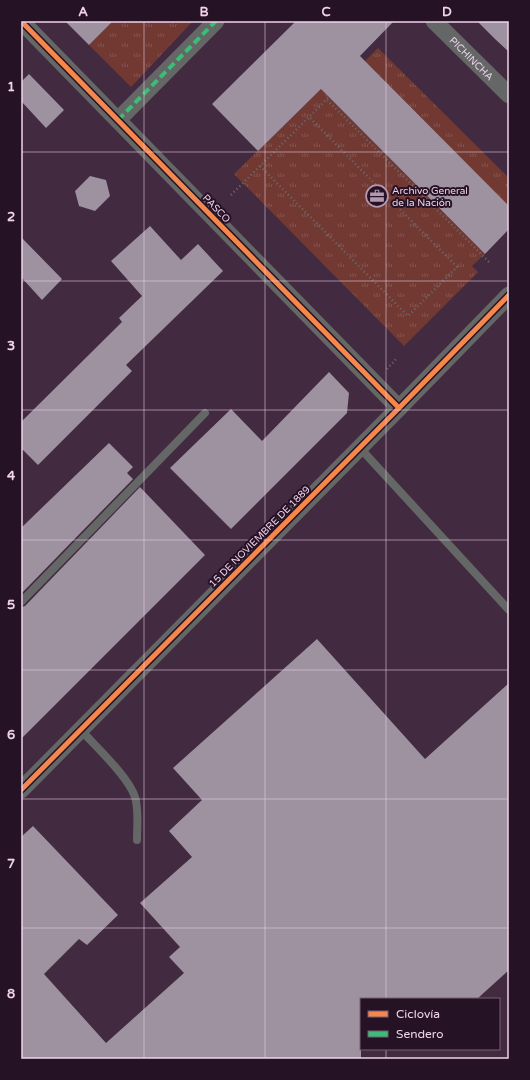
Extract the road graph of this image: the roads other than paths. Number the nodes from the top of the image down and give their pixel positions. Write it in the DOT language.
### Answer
graph roads {
  1 [pos="21,21"];
  2 [pos="216,21"];
  3 [pos="434,21"];
  4 [pos="509,95"];
  5 [pos="118,120"];
  6 [pos="509,295"];
  7 [pos="399,408"];
  8 [pos="205,413"];
  9 [pos="360,448"];
  10 [pos="21,602"];
  11 [pos="509,610"];
  12 [pos="80,729"];
  13 [pos="21,790"];
  14 [pos="138,840"];
  1 -- 5 [label="street, PASCO"];
  2 -- 5 [label="street"];
  3 -- 4 [label="street, PICHINCHA"];
  5 -- 7 [label="street, PASCO"];
  6 -- 7 [label="street, 15 DE NOVIEMBRE DE 1889"];
  7 -- 9 [label="street, 15 DE NOVIEMBRE DE 1889"];
  8 -- 10 [label="lane"];
  9 -- 11 [label="lane"];
  9 -- 12 [label="street, 15 DE NOVIEMBRE DE 1889"];
  12 -- 13 [label="street, 15 DE NOVIEMBRE DE 1889"];
  12 -- 14 [label="lane"];
}
